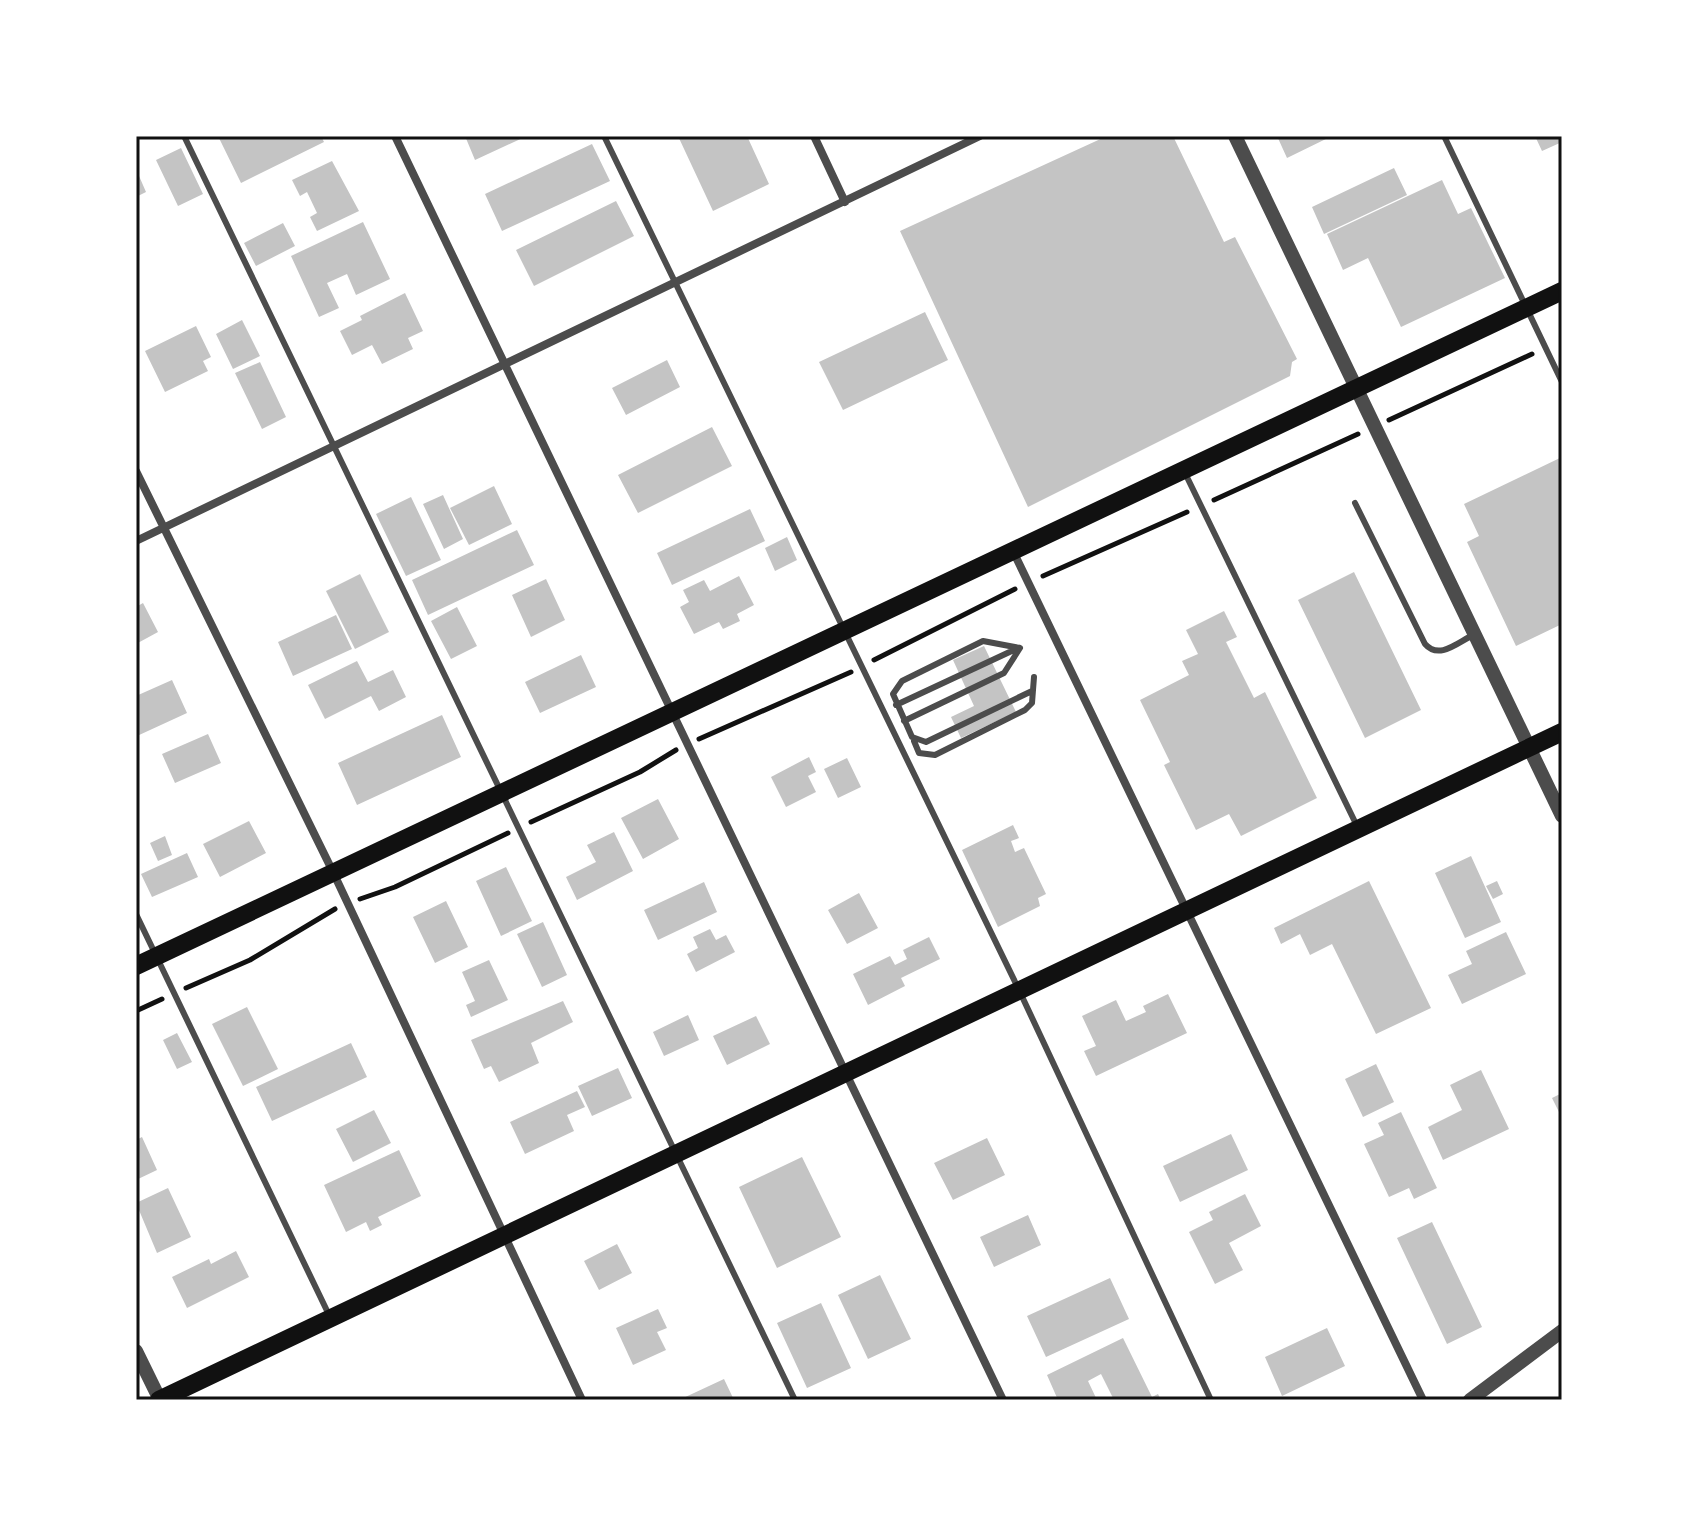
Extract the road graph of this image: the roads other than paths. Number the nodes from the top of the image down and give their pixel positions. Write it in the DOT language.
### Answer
graph roads {
  1 [pos="184,136"];
  2 [pos="395,136"];
  3 [pos="604,136"];
  4 [pos="814,136"];
  5 [pos="980,136"];
  6 [pos="1235,136"];
  7 [pos="1444,136"];
  8 [pos="845,202"];
  9 [pos="674,284"];
  10 [pos="1562,291"];
  11 [pos="1527,308"];
  12 [pos="507,365"];
  13 [pos="1562,382"];
  14 [pos="1357,388"];
  15 [pos="334,447"];
  16 [pos="1183,469"];
  17 [pos="136,471"];
  18 [pos="1355,503"];
  19 [pos="163,528"];
  20 [pos="136,541"];
  21 [pos="1013,550"];
  22 [pos="843,631"];
  23 [pos="1475,634"];
  24 [pos="1020,648"];
  25 [pos="1034,677"];
  26 [pos="1032,691"];
  27 [pos="896,705"];
  28 [pos="671,711"];
  29 [pos="904,721"];
  30 [pos="1562,732"];
  31 [pos="912,737"];
  32 [pos="1529,746"];
  33 [pos="499,794"];
  34 [pos="1562,816"];
  35 [pos="1358,829"];
  36 [pos="333,872"];
  37 [pos="1187,910"];
  38 [pos="136,914"];
  39 [pos="156,956"];
  40 [pos="136,966"];
  41 [pos="1019,990"];
  42 [pos="844,1072"];
  43 [pos="676,1154"];
  44 [pos="504,1235"];
  45 [pos="330,1317"];
  46 [pos="1562,1331"];
  47 [pos="136,1351"];
  48 [pos="159,1400"];
  49 [pos="582,1400"];
  50 [pos="795,1400"];
  51 [pos="1003,1400"];
  52 [pos="1211,1400"];
  53 [pos="1423,1400"];
  54 [pos="1470,1400"];
  1 -- 15 [label="lane"];
  2 -- 12 [label="street"];
  3 -- 9 [label="lane"];
  4 -- 8 [label="street"];
  5 -- 8 [label="street"];
  6 -- 14 [label="street"];
  7 -- 11 [label="lane"];
  8 -- 9 [label="street"];
  9 -- 12 [label="street"];
  9 -- 22 [label="lane"];
  10 -- 11 [label="main road"];
  11 -- 13 [label="lane"];
  11 -- 14 [label="main road"];
  12 -- 15 [label="street"];
  12 -- 28 [label="street"];
  14 -- 16 [label="main road"];
  14 -- 23 [label="street"];
  15 -- 19 [label="street"];
  15 -- 33 [label="lane"];
  16 -- 21 [label="main road"];
  16 -- 35 [label="lane"];
  17 -- 19 [label="street"];
  18 -- 23 [label="lane"];
  19 -- 20 [label="street"];
  19 -- 36 [label="street"];
  21 -- 22 [label="main road"];
  21 -- 37 [label="street"];
  22 -- 28 [label="main road"];
  22 -- 41 [label="lane"];
  23 -- 32 [label="street"];
  24 -- 27 [label="lane"];
  24 -- 27 [label="lane"];
  24 -- 29 [label="lane"];
  25 -- 26 [label="lane"];
  26 -- 31 [label="lane"];
  26 -- 31 [label="lane"];
  27 -- 29 [label="lane"];
  28 -- 33 [label="main road"];
  28 -- 42 [label="street"];
  29 -- 31 [label="lane"];
  30 -- 32 [label="main road"];
  32 -- 34 [label="street"];
  32 -- 35 [label="main road"];
  33 -- 36 [label="main road"];
  33 -- 43 [label="lane"];
  35 -- 37 [label="main road"];
  36 -- 39 [label="main road"];
  36 -- 44 [label="street"];
  37 -- 41 [label="main road"];
  37 -- 53 [label="street"];
  38 -- 39 [label="lane"];
  39 -- 40 [label="main road"];
  39 -- 45 [label="lane"];
  41 -- 42 [label="main road"];
  41 -- 52 [label="lane"];
  42 -- 43 [label="main road"];
  42 -- 51 [label="street"];
  43 -- 44 [label="main road"];
  43 -- 50 [label="lane"];
  44 -- 45 [label="main road"];
  44 -- 49 [label="street"];
  45 -- 48 [label="main road"];
  46 -- 54 [label="street"];
  47 -- 48 [label="street"];
}
